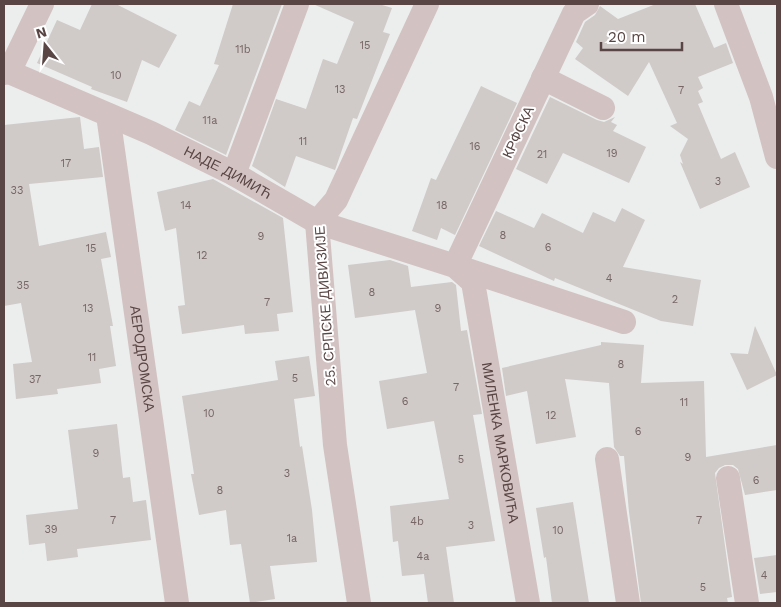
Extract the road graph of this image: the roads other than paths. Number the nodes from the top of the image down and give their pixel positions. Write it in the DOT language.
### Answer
graph roads {
  1 [pos="42,4"];
  2 [pos="298,4"];
  3 [pos="427,4"];
  4 [pos="587,4"];
  5 [pos="726,4"];
  6 [pos="6,72"];
  7 [pos="543,78"];
  8 [pos="603,108"];
  9 [pos="108,115"];
  10 [pos="777,157"];
  11 [pos="234,174"];
  12 [pos="317,222"];
  13 [pos="455,266"];
  14 [pos="473,282"];
  15 [pos="624,322"];
  16 [pos="607,459"];
  17 [pos="728,478"];
  18 [pos="177,603"];
  19 [pos="359,603"];
  20 [pos="528,603"];
  21 [pos="628,603"];
  22 [pos="747,603"];
  1 -- 6 [label="street"];
  2 -- 11 [label="street"];
  3 -- 12 [label="street, 25. СРПСКЕ ДИВИЗИЈЕ"];
  4 -- 7 [label="street, КРФСКА"];
  5 -- 10 [label="street"];
  6 -- 9 [label="street, НАДЕ ДИМИЋ"];
  7 -- 8 [label="street"];
  7 -- 13 [label="street, КРФСКА"];
  9 -- 11 [label="street, НАДЕ ДИМИЋ"];
  9 -- 18 [label="street, АЕРОДРОМСКА"];
  11 -- 12 [label="street, НАДЕ ДИМИЋ"];
  12 -- 13 [label="street, НАДЕ ДИМИЋ"];
  12 -- 19 [label="street, 25. СРПСКЕ ДИВИЗИЈЕ"];
  13 -- 14 [label="street, НАДЕ ДИМИЋ"];
  13 -- 15 [label="street, НАДЕ ДИМИЋ"];
  14 -- 20 [label="street, МИЛЕНКА МАРКОВИЋА"];
  16 -- 21 [label="street"];
  17 -- 22 [label="street"];
}
